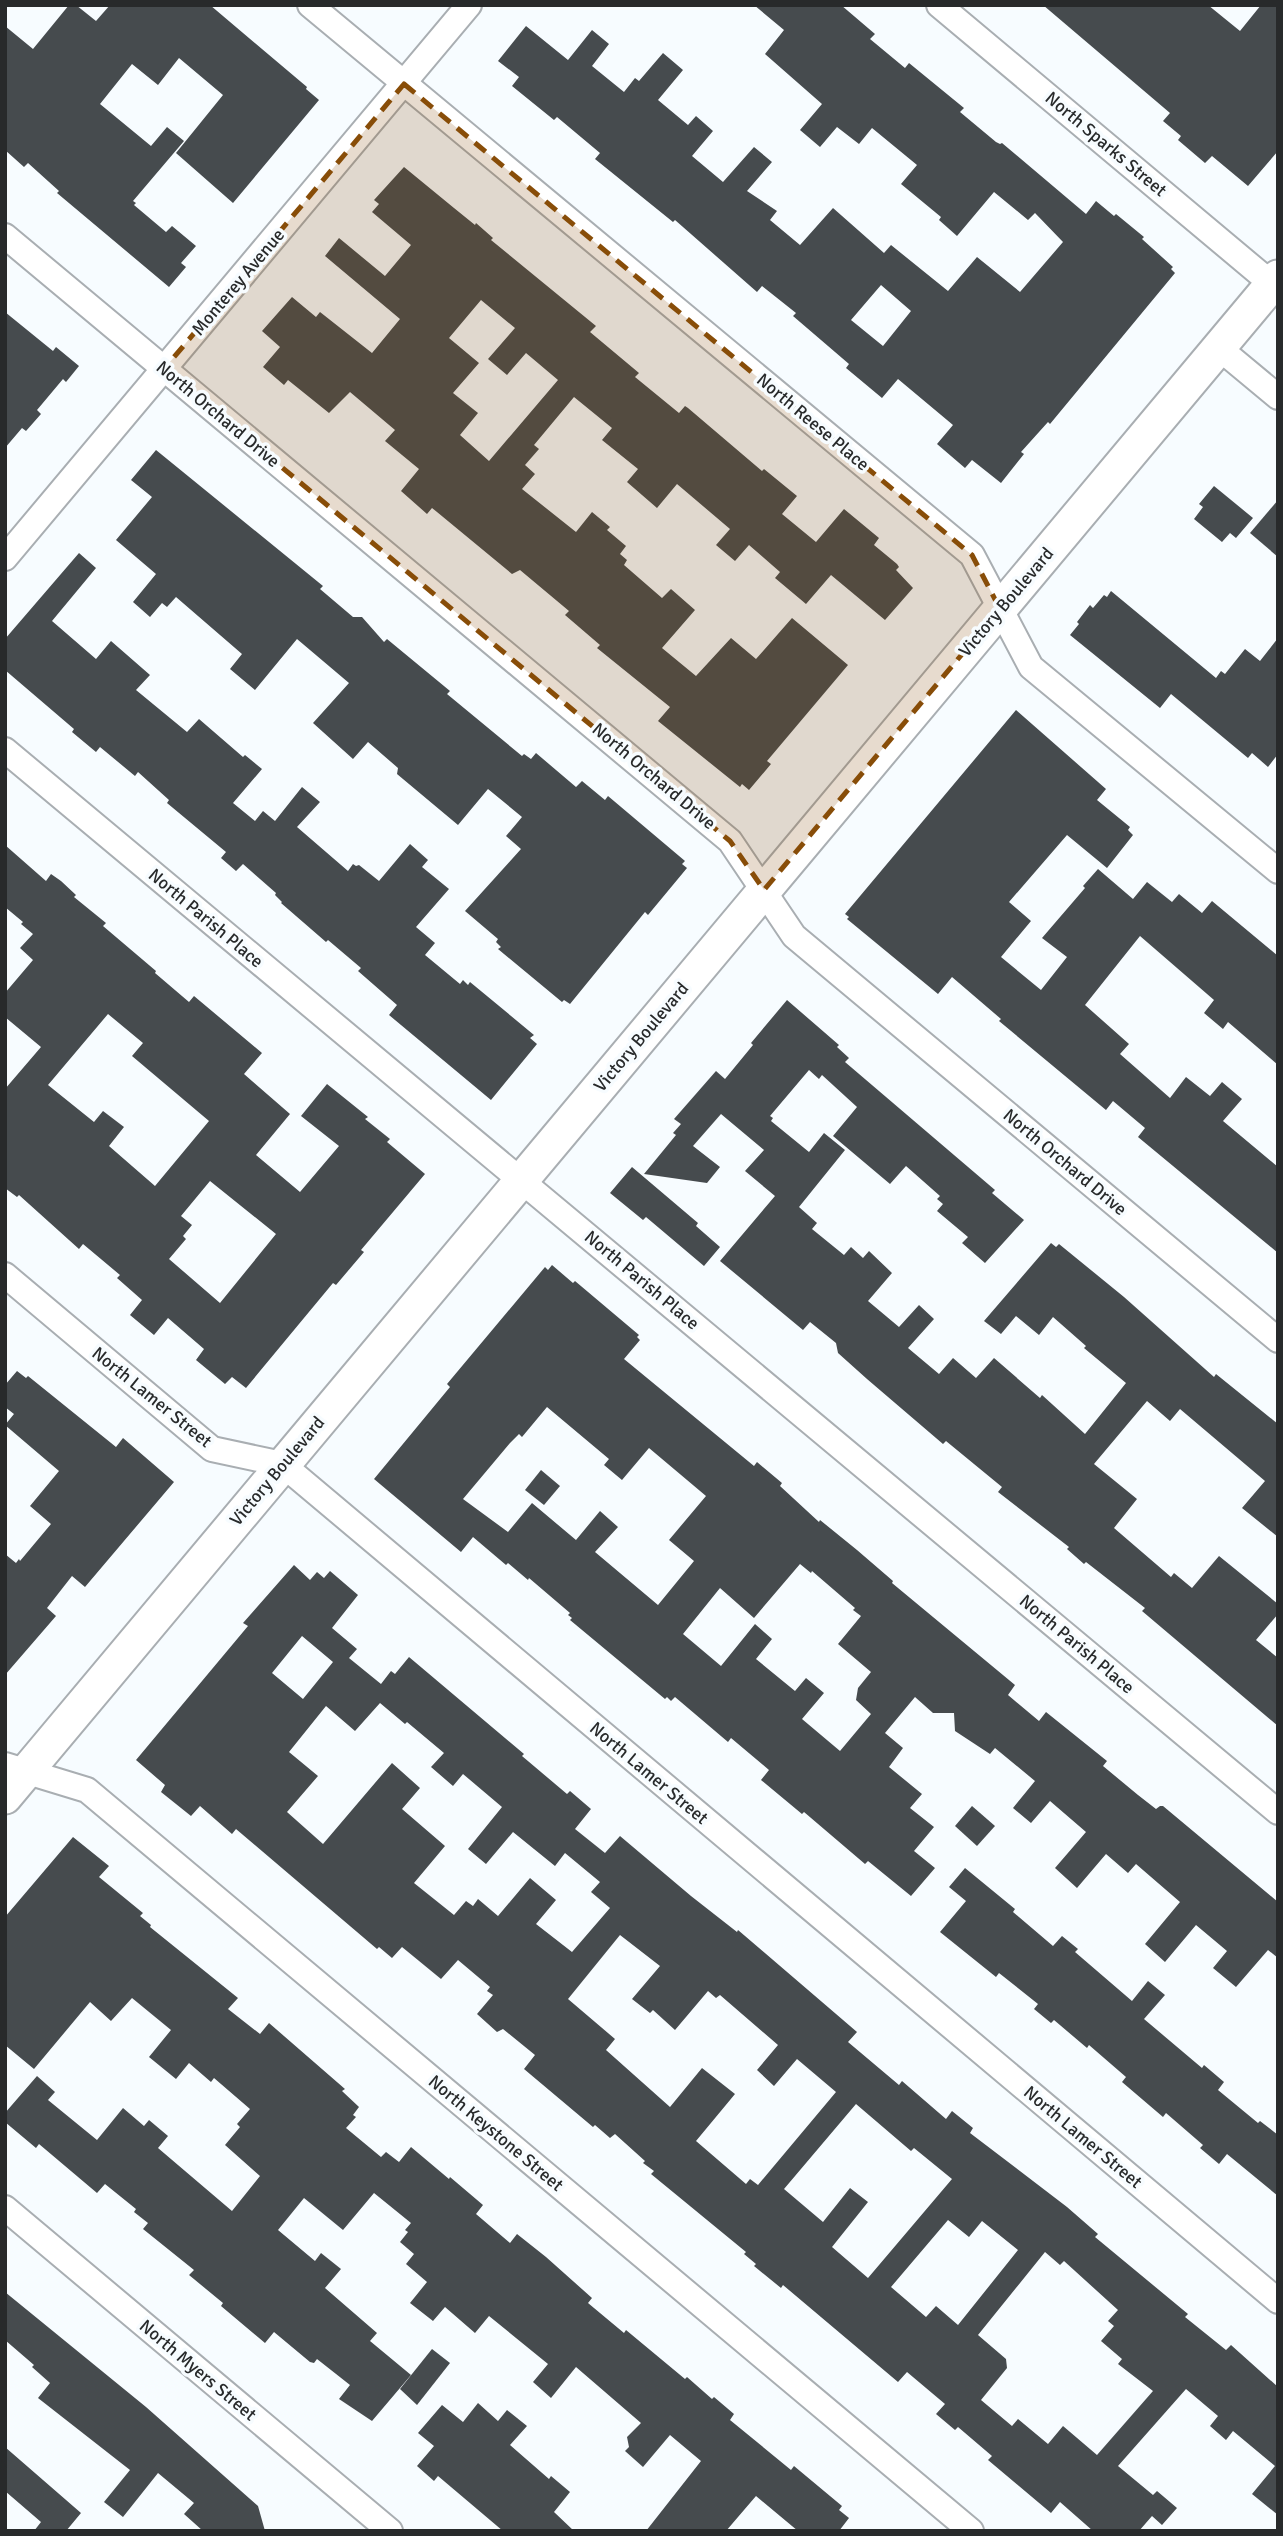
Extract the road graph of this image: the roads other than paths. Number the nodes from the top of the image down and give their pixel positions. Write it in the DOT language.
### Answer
graph roads {
  1 [pos="310,5"];
  2 [pos="469,5"];
  3 [pos="939,5"];
  4 [pos="404,84"];
  5 [pos="5,236"];
  6 [pos="1275,280"];
  7 [pos="1219,348"];
  8 [pos="164,369"];
  9 [pos="1278,397"];
  10 [pos="5,558"];
  11 [pos="1000,608"];
  12 [pos="5,750"];
  13 [pos="1278,871"];
  14 [pos="764,890"];
  15 [pos="522,1180"];
  16 [pos="5,1275"];
  17 [pos="1278,1340"];
  18 [pos="282,1464"];
  19 [pos="16,1768"];
  20 [pos="5,1797"];
  21 [pos="1278,1812"];
  22 [pos="5,2208"];
  23 [pos="1278,2301"];
  24 [pos="390,2531"];
  25 [pos="971,2531"];
  1 -- 4 [label="street, North Reese Place"];
  2 -- 4 [label="street, Monterey Avenue"];
  3 -- 6 [label="street, North Sparks Street"];
  4 -- 8 [label="street, Monterey Avenue"];
  4 -- 11 [label="street, North Reese Place"];
  5 -- 8 [label="street, North Orchard Drive"];
  6 -- 7 [label="main road, Victory Boulevard"];
  7 -- 9 [label="street"];
  7 -- 11 [label="main road, Victory Boulevard"];
  8 -- 10 [label="street, Monterey Avenue"];
  8 -- 14 [label="street, North Orchard Drive"];
  11 -- 13 [label="street, North Reese Place"];
  11 -- 14 [label="main road, Victory Boulevard"];
  12 -- 15 [label="street, North Parish Place"];
  14 -- 15 [label="main road, Victory Boulevard"];
  14 -- 17 [label="street, North Orchard Drive"];
  15 -- 18 [label="main road, Victory Boulevard"];
  15 -- 21 [label="street, North Parish Place"];
  16 -- 18 [label="street, North Lamer Street"];
  18 -- 19 [label="main road, Victory Boulevard"];
  18 -- 23 [label="street, North Lamer Street"];
  19 -- 20 [label="main road, Victory Boulevard"];
  19 -- 25 [label="street, North Keystone Street"];
  22 -- 24 [label="street, North Myers Street"];
}
